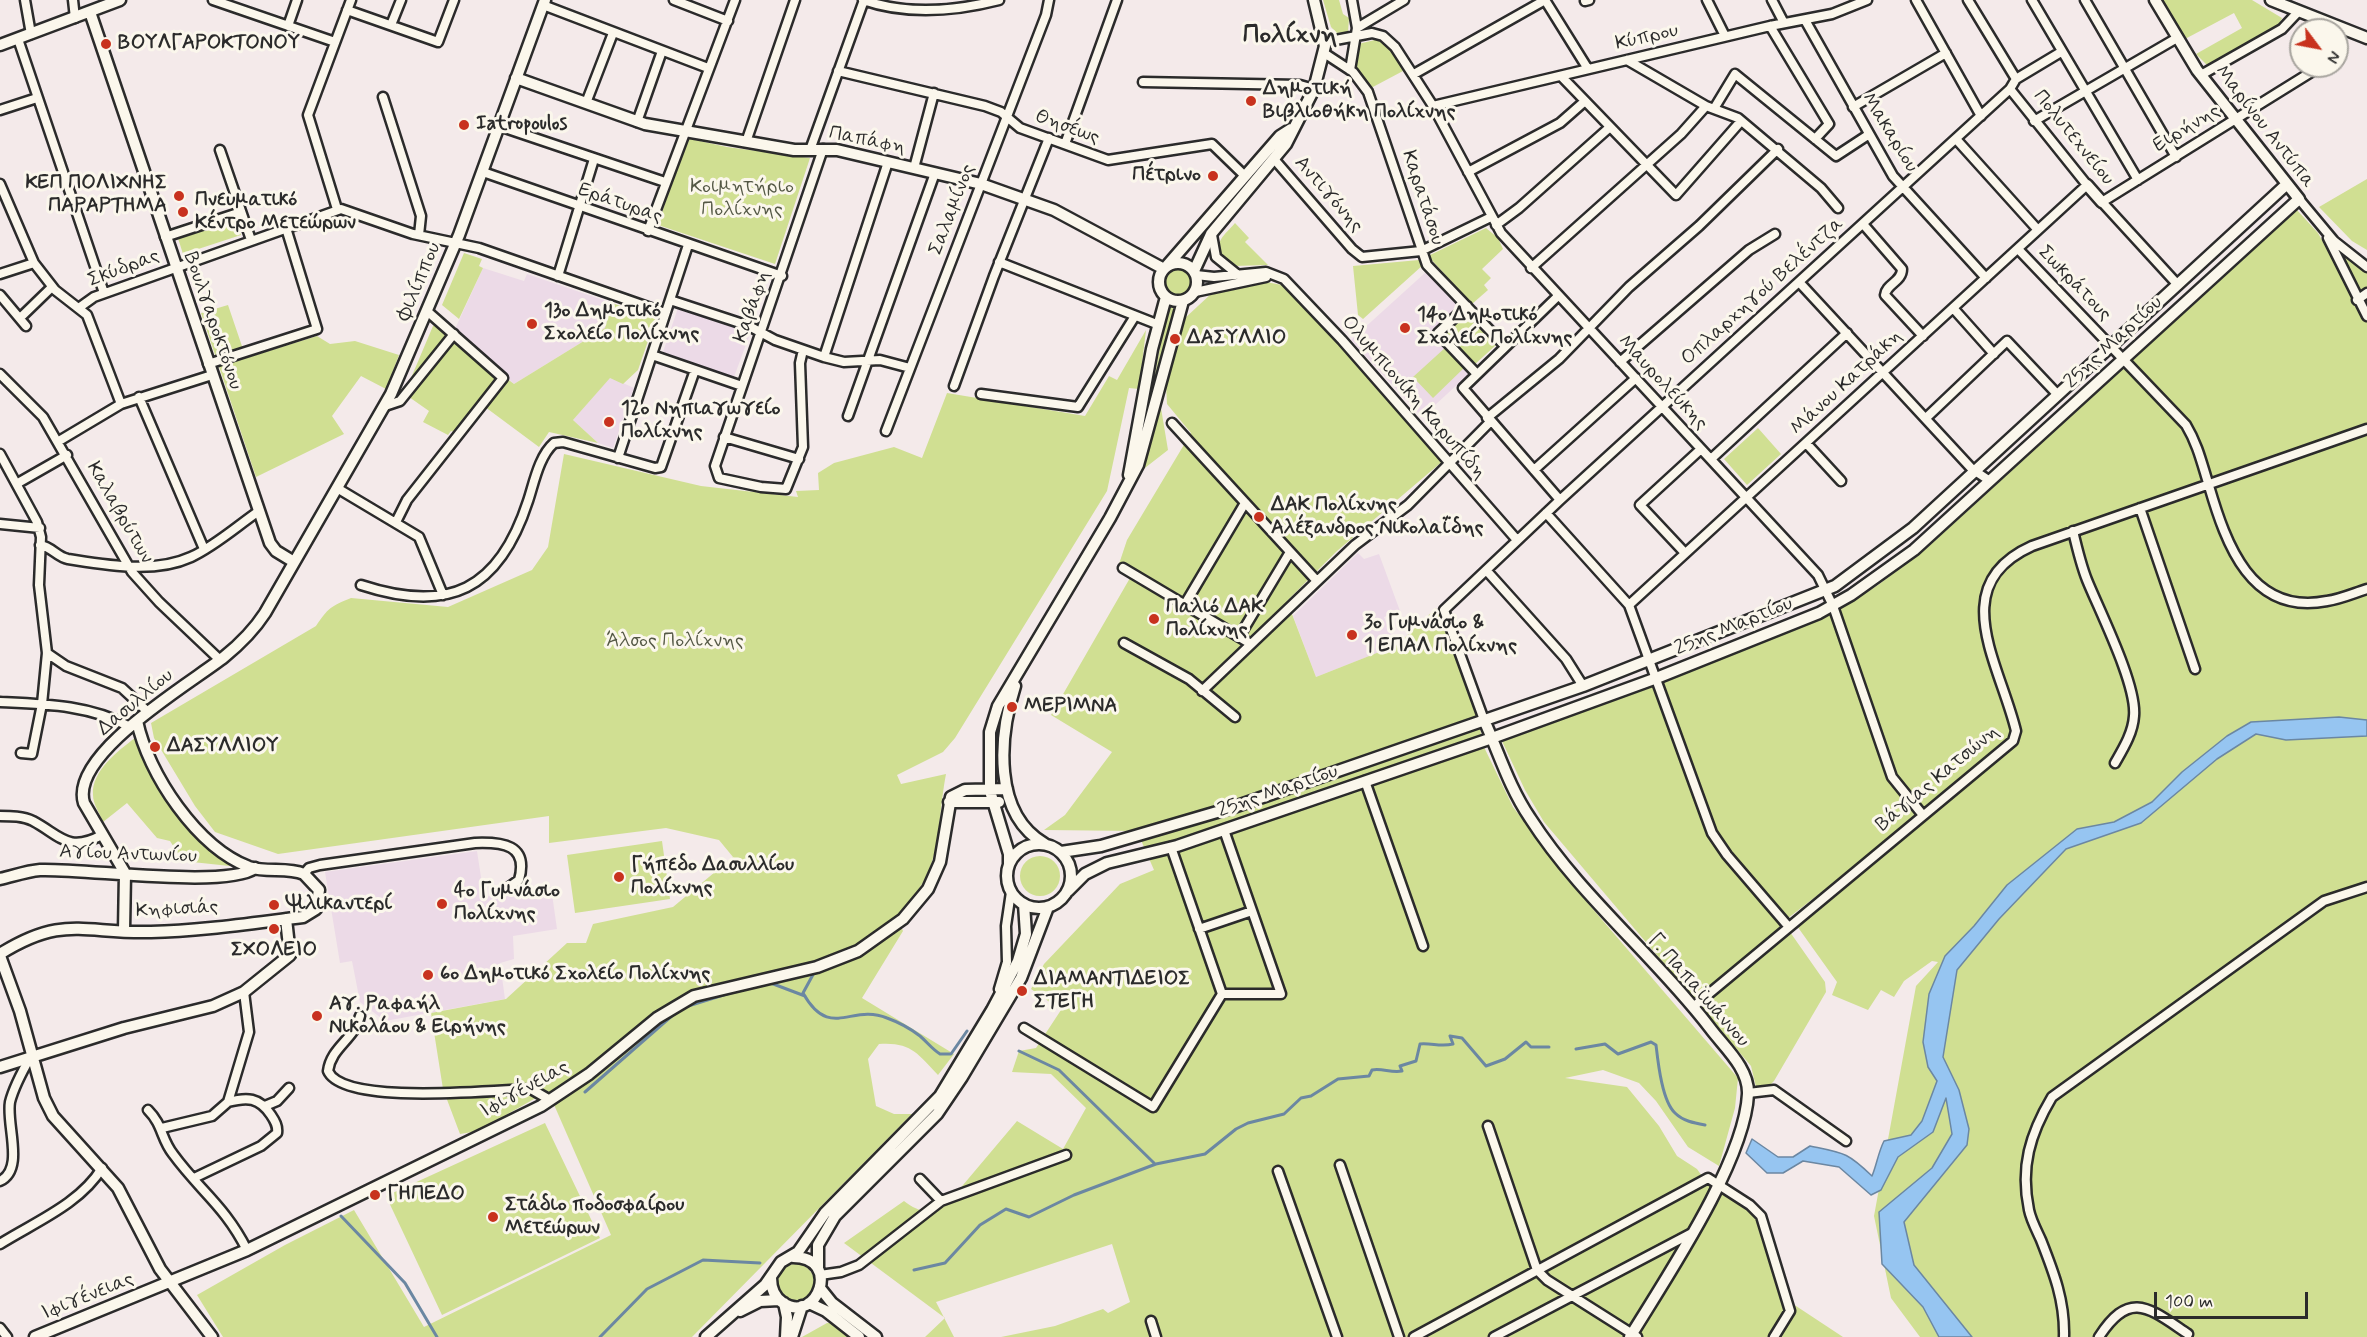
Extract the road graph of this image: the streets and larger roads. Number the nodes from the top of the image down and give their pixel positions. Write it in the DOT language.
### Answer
graph roads {
  1 [pos="25,0"];
  2 [pos="73,0"];
  3 [pos="120,0"];
  4 [pos="213,0"];
  5 [pos="297,0"];
  6 [pos="351,0"];
  7 [pos="401,0"];
  8 [pos="454,0"];
  9 [pos="674,0"];
  10 [pos="735,0"];
  11 [pos="795,0"];
  12 [pos="863,0"];
  13 [pos="999,0"];
  14 [pos="1048,0"];
  15 [pos="1117,0"];
  16 [pos="1314,0"];
  17 [pos="1352,0"];
  18 [pos="1404,0"];
  19 [pos="1545,0"];
  20 [pos="1707,0"];
  21 [pos="1772,0"];
  22 [pos="1867,0"];
  23 [pos="1916,0"];
  24 [pos="1968,0"];
  25 [pos="2032,0"];
  26 [pos="2085,0"];
  27 [pos="2155,0"];
  28 [pos="2271,0"];
  29 [pos="544,2"];
  30 [pos="1852,3"];
  31 [pos="347,10"];
  32 [pos="90,12"];
  33 [pos="2298,12"];
  34 [pos="75,18"];
  35 [pos="2312,18"];
  36 [pos="1805,20"];
  37 [pos="728,21"];
  38 [pos="1784,23"];
  39 [pos="391,25"];
  40 [pos="288,26"];
  41 [pos="1770,26"];
  42 [pos="1357,32"];
  43 [pos="613,33"];
  44 [pos="2349,33"];
  45 [pos="30,34"];
  46 [pos="1725,36"];
  47 [pos="2177,38"];
  48 [pos="2367,38"];
  49 [pos="18,39"];
  50 [pos="335,42"];
  51 [pos="0,45"];
  52 [pos="1324,48"];
  53 [pos="662,51"];
  54 [pos="2061,52"];
  55 [pos="1946,53"];
  56 [pos="1627,60"];
  57 [pos="708,68"];
  58 [pos="1588,69"];
  59 [pos="2124,69"];
  60 [pos="838,70"];
  61 [pos="1350,70"];
  62 [pos="1414,74"];
  63 [pos="2201,75"];
  64 [pos="1561,76"];
  65 [pos="516,78"];
  66 [pos="2302,78"];
  67 [pos="2016,79"];
  68 [pos="1143,82"];
  69 [pos="1314,89"];
  70 [pos="2010,89"];
  71 [pos="2085,92"];
  72 [pos="934,93"];
  73 [pos="383,97"];
  74 [pos="37,98"];
  75 [pos="1585,101"];
  76 [pos="586,103"];
  77 [pos="1433,106"];
  78 [pos="1711,106"];
  79 [pos="1852,106"];
  80 [pos="0,110"];
  81 [pos="1007,117"];
  82 [pos="1981,117"];
  83 [pos="2238,119"];
  84 [pos="1741,121"];
  85 [pos="638,122"];
  86 [pos="2034,122"];
  87 [pos="499,126"];
  88 [pos="1610,127"];
  89 [pos="1292,129"];
  90 [pos="684,132"];
  91 [pos="1868,135"];
  92 [pos="1049,138"];
  93 [pos="1815,139"];
  94 [pos="1956,139"];
  95 [pos="746,142"];
  96 [pos="1065,144"];
  97 [pos="823,149"];
  98 [pos="1778,149"];
  99 [pos="220,150"];
  100 [pos="810,150"];
  101 [pos="2176,157"];
  102 [pos="594,159"];
  103 [pos="1274,159"];
  104 [pos="888,162"];
  105 [pos="1646,165"];
  106 [pos="914,168"];
  107 [pos="483,172"];
  108 [pos="1468,172"];
  109 [pos="935,173"];
  110 [pos="1245,176"];
  111 [pos="2138,180"];
  112 [pos="665,182"];
  113 [pos="0,184"];
  114 [pos="981,184"];
  115 [pos="2287,184"];
  116 [pos="2087,185"];
  117 [pos="1903,187"];
  118 [pos="1025,199"];
  119 [pos="2299,199"];
  120 [pos="2102,202"];
  121 [pos="580,208"];
  122 [pos="1838,208"];
  123 [pos="337,209"];
  124 [pos="241,212"];
  125 [pos="1491,217"];
  126 [pos="1863,224"];
  127 [pos="1496,225"];
  128 [pos="286,228"];
  129 [pos="1214,230"];
  130 [pos="2038,230"];
  131 [pos="648,231"];
  132 [pos="2326,232"];
  133 [pos="1775,234"];
  134 [pos="419,236"];
  135 [pos="165,237"];
  136 [pos="251,240"];
  137 [pos="456,243"];
  138 [pos="688,244"];
  139 [pos="2018,249"];
  140 [pos="1421,251"];
  141 [pos="999,262"];
  142 [pos="34,263"];
  143 [pos="2364,265"];
  144 [pos="175,267"];
  145 [pos="1164,268"];
  146 [pos="1531,268"];
  147 [pos="1195,273"];
  148 [pos="0,274"];
  149 [pos="1237,274"];
  150 [pos="558,276"];
  151 [pos="782,276"];
  152 [pos="1986,278"];
  153 [pos="1284,279"];
  154 [pos="1799,282"];
  155 [pos="2178,285"];
  156 [pos="52,287"];
  157 [pos="1195,292"];
  158 [pos="104,293"];
  159 [pos="2367,293"];
  160 [pos="0,295"];
  161 [pos="1558,296"];
  162 [pos="1166,297"];
  163 [pos="670,300"];
  164 [pos="2357,300"];
  165 [pos="1183,301"];
  166 [pos="1467,306"];
  167 [pos="80,307"];
  168 [pos="1953,308"];
  169 [pos="427,311"];
  170 [pos="666,313"];
  171 [pos="1134,316"];
  172 [pos="2367,316"];
  173 [pos="20,318"];
  174 [pos="1159,325"];
  175 [pos="26,326"];
  176 [pos="1589,328"];
  177 [pos="762,332"];
  178 [pos="1847,333"];
  179 [pos="454,334"];
  180 [pos="1923,336"];
  181 [pos="1505,346"];
  182 [pos="2111,347"];
  183 [pos="803,350"];
  184 [pos="1994,354"];
  185 [pos="652,355"];
  186 [pos="825,357"];
  187 [pos="2123,359"];
  188 [pos="868,360"];
  189 [pos="1620,362"];
  190 [pos="208,364"];
  191 [pos="910,368"];
  192 [pos="695,370"];
  193 [pos="1883,372"];
  194 [pos="1476,373"];
  195 [pos="0,374"];
  196 [pos="212,375"];
  197 [pos="1636,378"];
  198 [pos="742,386"];
  199 [pos="954,386"];
  200 [pos="981,394"];
  201 [pos="2058,395"];
  202 [pos="139,398"];
  203 [pos="121,404"];
  204 [pos="385,406"];
  205 [pos="1662,407"];
  206 [pos="848,416"];
  207 [pos="1926,418"];
  208 [pos="1489,420"];
  209 [pos="1172,423"];
  210 [pos="2367,429"];
  211 [pos="886,431"];
  212 [pos="724,437"];
  213 [pos="58,441"];
  214 [pos="1806,443"];
  215 [pos="1701,449"];
  216 [pos="0,454"];
  217 [pos="67,455"];
  218 [pos="618,458"];
  219 [pos="799,459"];
  220 [pos="1711,459"];
  221 [pos="1449,462"];
  222 [pos="1534,471"];
  223 [pos="1975,471"];
  224 [pos="1841,481"];
  225 [pos="1990,481"];
  226 [pos="18,483"];
  227 [pos="1127,484"];
  228 [pos="2208,485"];
  229 [pos="337,488"];
  230 [pos="1746,497"];
  231 [pos="1560,500"];
  232 [pos="1245,503"];
  233 [pos="2140,508"];
  234 [pos="259,511"];
  235 [pos="1546,513"];
  236 [pos="396,522"];
  237 [pos="0,524"];
  238 [pos="40,528"];
  239 [pos="2073,531"];
  240 [pos="1517,540"];
  241 [pos="40,545"];
  242 [pos="204,549"];
  243 [pos="1290,552"];
  244 [pos="1686,553"];
  245 [pos="294,562"];
  246 [pos="129,567"];
  247 [pos="1123,568"];
  248 [pos="1486,570"];
  249 [pos="1317,581"];
  250 [pos="361,585"];
  251 [pos="2367,589"];
  252 [pos="1827,590"];
  253 [pos="443,595"];
  254 [pos="1185,604"];
  255 [pos="1629,605"];
  256 [pos="1833,606"];
  257 [pos="1239,637"];
  258 [pos="1124,643"];
  259 [pos="1251,644"];
  260 [pos="47,653"];
  261 [pos="220,660"];
  262 [pos="1648,661"];
  263 [pos="1023,663"];
  264 [pos="2195,669"];
  265 [pos="1654,679"];
  266 [pos="1583,686"];
  267 [pos="1202,691"];
  268 [pos="0,702"];
  269 [pos="42,704"];
  270 [pos="148,712"];
  271 [pos="1235,717"];
  272 [pos="1484,720"];
  273 [pos="134,724"];
  274 [pos="1492,738"];
  275 [pos="21,753"];
  276 [pos="2115,764"];
  277 [pos="1365,781"];
  278 [pos="1008,795"];
  279 [pos="991,797"];
  280 [pos="1922,814"];
  281 [pos="0,816"];
  282 [pos="1224,830"];
  283 [pos="102,835"];
  284 [pos="1046,844"];
  285 [pos="1171,847"];
  286 [pos="1061,852"];
  287 [pos="1009,865"];
  288 [pos="255,868"];
  289 [pos="125,873"];
  290 [pos="304,874"];
  291 [pos="0,879"];
  292 [pos="509,887"];
  293 [pos="2367,887"];
  294 [pos="1068,891"];
  295 [pos="1011,892"];
  296 [pos="1024,904"];
  297 [pos="1048,907"];
  298 [pos="1252,911"];
  299 [pos="286,919"];
  300 [pos="1788,926"];
  301 [pos="1200,929"];
  302 [pos="124,931"];
  303 [pos="1423,946"];
  304 [pos="0,955"];
  305 [pos="244,992"];
  306 [pos="1222,994"];
  307 [pos="1693,1007"];
  308 [pos="992,1010"];
  309 [pos="360,1016"];
  310 [pos="1024,1028"];
  311 [pos="31,1056"];
  312 [pos="0,1068"];
  313 [pos="289,1088"];
  314 [pos="1748,1093"];
  315 [pos="550,1100"];
  316 [pos="228,1102"];
  317 [pos="265,1106"];
  318 [pos="148,1110"];
  319 [pos="1488,1126"];
  320 [pos="162,1128"];
  321 [pos="1846,1141"];
  322 [pos="1066,1155"];
  323 [pos="1340,1164"];
  324 [pos="102,1168"];
  325 [pos="1278,1171"];
  326 [pos="195,1178"];
  327 [pos="920,1179"];
  328 [pos="0,1181"];
  329 [pos="1719,1186"];
  330 [pos="941,1201"];
  331 [pos="1690,1234"];
  332 [pos="0,1244"];
  333 [pos="247,1251"];
  334 [pos="793,1257"];
  335 [pos="1537,1270"];
  336 [pos="819,1272"];
  337 [pos="771,1278"];
  338 [pos="170,1284"];
  339 [pos="820,1288"];
  340 [pos="1572,1295"];
  341 [pos="781,1302"];
  342 [pos="806,1304"];
  343 [pos="729,1316"];
  344 [pos="1151,1321"];
  345 [pos="0,1328"];
  346 [pos="2188,1334"];
  347 [pos="1633,1336"];
  348 [pos="7,1337"];
  349 [pos="35,1337"];
  350 [pos="212,1337"];
  351 [pos="706,1337"];
  352 [pos="786,1337"];
  353 [pos="792,1337"];
  354 [pos="859,1337"];
  355 [pos="876,1337"];
  356 [pos="1156,1337"];
  357 [pos="1337,1337"];
  358 [pos="1399,1337"];
  359 [pos="1414,1337"];
  360 [pos="1494,1337"];
  361 [pos="1774,1337"];
  362 [pos="2064,1337"];
  363 [pos="2099,1337"];
  1 -- 45 [label="street"];
  2 -- 34 [label="street"];
  3 -- 32 [label="street"];
  4 -- 40 [label="street"];
  5 -- 40 [label="street"];
  6 -- 31 [label="street"];
  7 -- 39 [label="street"];
  8 -- 39 [label="street"];
  9 -- 37 [label="street"];
  10 -- 37 [label="street"];
  11 -- 95 [label="street"];
  12 -- 13 [label="street"];
  12 -- 60 [label="street"];
  14 -- 81 [label="street, Σαλαμίνος"];
  15 -- 96 [label="street"];
  16 -- 52 [label="street"];
  17 -- 42 [label="street"];
  18 -- 42 [label="street"];
  19 -- 58 [label="street"];
  19 -- 62 [label="street"];
  20 -- 46 [label="street"];
  21 -- 38 [label="street"];
  22 -- 30 [label="street, Κύπρου"];
  23 -- 55 [label="street"];
  24 -- 67 [label="street, Πολυτεχνείου"];
  25 -- 54 [label="street"];
  26 -- 59 [label="street"];
  27 -- 47 [label="street, Μαρίνου Αντύπα"];
  28 -- 33 [label="street"];
  29 -- 43 [label="street"];
  29 -- 65 [label="street, Φιλίππου"];
  30 -- 36 [label="street, Κύπρου"];
  31 -- 39 [label="street"];
  31 -- 50 [label="street"];
  32 -- 34 [label="street"];
  32 -- 135 [label="street, Βουλγαροκτόνου"];
  33 -- 35 [label="street"];
  33 -- 63 [label="street"];
  34 -- 45 [label="street"];
  36 -- 38 [label="street, Κύπρου"];
  36 -- 79 [label="street, Μακαρίου"];
  37 -- 57 [label="street"];
  38 -- 41 [label="street, Κύπρου"];
  40 -- 50 [label="street"];
  41 -- 46 [label="street, Κύπρου"];
  41 -- 93 [label="street"];
  42 -- 52 [label="street, Μαυρολεύκης"];
  42 -- 61 [label="street"];
  42 -- 62 [label="street, Μαυρολεύκης"];
  43 -- 53 [label="street"];
  43 -- 76 [label="street"];
  44 -- 48 [label="street"];
  45 -- 49 [label="street"];
  46 -- 56 [label="street, Κύπρου"];
  47 -- 59 [label="street"];
  47 -- 63 [label="street, Μαρίνου Αντύπα"];
  49 -- 51 [label="street"];
  49 -- 74 [label="street"];
  50 -- 123 [label="street"];
  52 -- 61 [label="street, Καρατάσου"];
  52 -- 69 [label="street"];
  53 -- 57 [label="street"];
  53 -- 85 [label="street"];
  54 -- 67 [label="street"];
  54 -- 71 [label="street"];
  55 -- 79 [label="street"];
  55 -- 82 [label="street"];
  56 -- 58 [label="street, Κύπρου"];
  56 -- 78 [label="street"];
  57 -- 90 [label="street"];
  58 -- 64 [label="street, Κύπρου"];
  59 -- 71 [label="street"];
  59 -- 101 [label="street"];
  60 -- 72 [label="street, Θησέως"];
  60 -- 100 [label="street"];
  61 -- 140 [label="street, Καρατάσου"];
  62 -- 77 [label="street, Μαυρολεύκης"];
  63 -- 83 [label="street, Μαρίνου Αντύπα"];
  64 -- 75 [label="street"];
  64 -- 77 [label="street, Κύπρου"];
  65 -- 76 [label="street, Παπάφη"];
  65 -- 87 [label="street, Φιλίππου"];
  66 -- 83 [label="street, Ειρήνης"];
  67 -- 70 [label="street, Πολυτεχνείου"];
  68 -- 69 [label="street"];
  69 -- 89 [label="street"];
  70 -- 82 [label="street, Οπλαρχηγού Βελέντζα"];
  70 -- 86 [label="street, Πολυτεχνείου"];
  71 -- 86 [label="street"];
  71 -- 111 [label="street"];
  72 -- 81 [label="street, Θησέως"];
  72 -- 106 [label="street"];
  73 -- 134 [label="street"];
  74 -- 80 [label="street"];
  74 -- 158 [label="street"];
  75 -- 88 [label="street"];
  75 -- 108 [label="street"];
  76 -- 85 [label="street, Παπάφη"];
  77 -- 108 [label="street, Μαυρολεύκης"];
  78 -- 84 [label="street"];
  78 -- 93 [label="street"];
  78 -- 105 [label="street"];
  79 -- 91 [label="street, Μακαρίου"];
  81 -- 92 [label="street, Θησέως"];
  81 -- 114 [label="street, Σαλαμίνος"];
  82 -- 94 [label="street, Οπλαρχηγού Βελέντζα"];
  83 -- 101 [label="street, Ειρήνης"];
  83 -- 115 [label="street, Μαρίνου Αντύπα"];
  84 -- 98 [label="street"];
  84 -- 105 [label="street"];
  85 -- 90 [label="street, Παπάφη"];
  86 -- 116 [label="street, Πολυτεχνείου"];
  87 -- 102 [label="street"];
  87 -- 107 [label="street, Φιλίππου"];
  88 -- 105 [label="street"];
  88 -- 127 [label="street"];
  89 -- 103 [label="street"];
  89 -- 110 [label="street"];
  90 -- 95 [label="street, Παπάφη"];
  90 -- 112 [label="street"];
  91 -- 93 [label="street"];
  91 -- 117 [label="street, Μακαρίου"];
  92 -- 96 [label="street, Θησέως"];
  92 -- 118 [label="street"];
  94 -- 117 [label="street, Οπλαρχηγού Βελέντζα"];
  94 -- 130 [label="street, Σωκράτους"];
  95 -- 100 [label="street, Παπάφη"];
  96 -- 110 [label="street, Θησέως"];
  97 -- 100 [label="street, Παπάφη"];
  97 -- 104 [label="street, Παπάφη"];
  97 -- 151 [label="street, Καβάφη"];
  98 -- 122 [label="street"];
  98 -- 176 [label="street"];
  99 -- 124 [label="street"];
  101 -- 111 [label="street, Ειρήνης"];
  102 -- 112 [label="street"];
  102 -- 121 [label="street"];
  103 -- 129 [label="street"];
  103 -- 140 [label="street, Αντιγόνης"];
  104 -- 106 [label="street, Παπάφη"];
  104 -- 186 [label="street"];
  105 -- 146 [label="street"];
  106 -- 109 [label="street, Παπάφη"];
  107 -- 121 [label="street, Εράτυρας"];
  107 -- 137 [label="street, Φιλίππου"];
  108 -- 125 [label="street, Μαυρολεύκης"];
  109 -- 114 [label="street, Παπάφη"];
  109 -- 188 [label="street"];
  110 -- 145 [label="street"];
  111 -- 120 [label="street, Ειρήνης"];
  112 -- 131 [label="street"];
  113 -- 142 [label="street"];
  114 -- 118 [label="street, Παπάφη"];
  114 -- 191 [label="street, Σαλαμίνος"];
  115 -- 119 [label="street, Μαρίνου Αντύπα"];
  115 -- 155 [label="street, 25ης Μαρτίου"];
  116 -- 120 [label="street, Πολυτεχνείου"];
  116 -- 130 [label="street, Μάνου Κατράκη"];
  117 -- 126 [label="street, Οπλαρχηγού Βελέντζα"];
  117 -- 152 [label="street, Μακαρίου"];
  118 -- 141 [label="street"];
  118 -- 145 [label="street, Παπάφη"];
  119 -- 132 [label="street, Μαρίνου Αντύπα"];
  119 -- 187 [label="street, 25ης Μαρτίου"];
  120 -- 155 [label="street, Πολυτεχνείου"];
  121 -- 131 [label="street, Εράτυρας"];
  121 -- 150 [label="street"];
  123 -- 128 [label="street, Σκύδρας"];
  123 -- 134 [label="street"];
  124 -- 135 [label="street"];
  124 -- 136 [label="street"];
  125 -- 127 [label="street, Μαυρολεύκης"];
  125 -- 140 [label="street, Αντιγόνης"];
  126 -- 154 [label="street, Οπλαρχηγού Βελέντζα"];
  126 -- 180 [label="street"];
  127 -- 146 [label="street, Μαυρολεύκης"];
  128 -- 136 [label="street, Σκύδρας"];
  128 -- 190 [label="street"];
  129 -- 147 [label="street"];
  129 -- 149 [label="street"];
  130 -- 139 [label="street, Μάνου Κατράκη"];
  131 -- 138 [label="street, Εράτυρας"];
  132 -- 143 [label="street, Μαρίνου Αντύπα"];
  132 -- 164 [label="street"];
  133 -- 189 [label="street"];
  134 -- 137 [label="street"];
  135 -- 144 [label="street, Βουλγαροκτόνου"];
  136 -- 144 [label="street, Σκύδρας"];
  137 -- 150 [label="street"];
  137 -- 169 [label="street, Φιλίππου"];
  138 -- 151 [label="street, Εράτυρας"];
  138 -- 163 [label="street"];
  139 -- 152 [label="street, Μάνου Κατράκη"];
  139 -- 182 [label="street, Σωκράτους"];
  140 -- 166 [label="street, Καρατάσου"];
  141 -- 171 [label="street"];
  141 -- 199 [label="street"];
  142 -- 148 [label="street"];
  142 -- 156 [label="street"];
  144 -- 158 [label="street, Σκύδρας"];
  144 -- 190 [label="street, Βουλγαροκτόνου"];
  145 -- 147 [label="street"];
  145 -- 162 [label="street"];
  146 -- 161 [label="street, Μαυρολεύκης"];
  147 -- 149 [label="street"];
  147 -- 157 [label="street"];
  149 -- 153 [label="street"];
  150 -- 170 [label="street"];
  151 -- 177 [label="street, Καβάφη"];
  152 -- 168 [label="street, Μάνου Κατράκη"];
  153 -- 157 [label="street"];
  153 -- 221 [label="street, Ολυμπιονίκη Καρυπίδη"];
  154 -- 178 [label="street"];
  154 -- 205 [label="street, Οπλαρχηγού Βελέντζα"];
  155 -- 182 [label="street, 25ης Μαρτίου"];
  156 -- 167 [label="street"];
  156 -- 173 [label="street"];
  157 -- 165 [label="street"];
  158 -- 167 [label="street, Σκύδρας"];
  159 -- 164 [label="street"];
  160 -- 173 [label="street"];
  161 -- 176 [label="street, Μαυρολεύκης"];
  161 -- 181 [label="street"];
  162 -- 165 [label="street"];
  162 -- 174 [label="street"];
  163 -- 170 [label="street"];
  163 -- 177 [label="street"];
  164 -- 172 [label="street"];
  165 -- 227 [label="street"];
  166 -- 181 [label="street, Καρατάσου"];
  166 -- 194 [label="street"];
  167 -- 203 [label="street"];
  168 -- 180 [label="street, Μάνου Κατράκη"];
  168 -- 184 [label="street"];
  169 -- 179 [label="street"];
  169 -- 204 [label="street, Φιλίππου"];
  170 -- 185 [label="street"];
  171 -- 174 [label="street"];
  171 -- 200 [label="street"];
  173 -- 175 [label="street"];
  174 -- 227 [label="street"];
  176 -- 189 [label="street, Μαυρολεύκης"];
  176 -- 208 [label="street"];
  177 -- 183 [label="street"];
  177 -- 198 [label="street, Καβάφη"];
  178 -- 193 [label="street"];
  178 -- 220 [label="street"];
  179 -- 204 [label="street"];
  179 -- 236 [label="street"];
  180 -- 193 [label="street, Μάνου Κατράκη"];
  181 -- 194 [label="street"];
  182 -- 187 [label="street, Σωκράτους"];
  182 -- 201 [label="street, 25ης Μαρτίου"];
  183 -- 186 [label="street"];
  183 -- 219 [label="street"];
  184 -- 201 [label="street"];
  184 -- 207 [label="street"];
  185 -- 192 [label="street"];
  185 -- 218 [label="street"];
  186 -- 188 [label="street"];
  187 -- 225 [label="street, 25ης Μαρτίου"];
  187 -- 228 [label="street, Σωκράτους"];
  188 -- 191 [label="street"];
  188 -- 206 [label="street"];
  189 -- 197 [label="street, Μαυρολεύκης"];
  190 -- 196 [label="street, Βουλγαροκτόνου"];
  191 -- 211 [label="street, Σαλαμίνος"];
  192 -- 198 [label="street"];
  192 -- 218 [label="street"];
  193 -- 207 [label="street"];
  193 -- 214 [label="street, Μάνου Κατράκη"];
  194 -- 208 [label="street"];
  195 -- 213 [label="street, Καλαβρύτων"];
  196 -- 202 [label="street"];
  196 -- 234 [label="street, Βουλγαροκτόνου"];
  197 -- 205 [label="street, Μαυρολεύκης"];
  197 -- 222 [label="street"];
  198 -- 212 [label="street, Καβάφη"];
  201 -- 223 [label="street, 25ης Μαρτίου"];
  202 -- 203 [label="street"];
  202 -- 242 [label="street"];
  203 -- 213 [label="street"];
  204 -- 229 [label="street, Φιλίππου"];
  205 -- 215 [label="street, Μαυρολεύκης"];
  205 -- 231 [label="street, Οπλαρχηγού Βελέντζα"];
  207 -- 223 [label="street"];
  208 -- 221 [label="street"];
  208 -- 222 [label="street"];
  209 -- 232 [label="street"];
  210 -- 228 [label="street, Βάγιας Κατσώνη"];
  212 -- 219 [label="street"];
  212 -- 219 [label="street, Καβάφη"];
  213 -- 217 [label="street, Καλαβρύτων"];
  214 -- 224 [label="street"];
  214 -- 230 [label="street, Μάνου Κατράκη"];
  215 -- 220 [label="street, Μαυρολεύκης"];
  215 -- 244 [label="street"];
  216 -- 226 [label="street"];
  217 -- 226 [label="street"];
  217 -- 246 [label="street, Καλαβρύτων"];
  218 -- 253 [label="street"];
  220 -- 230 [label="street, Μαυρολεύκης"];
  221 -- 240 [label="street, Ολυμπιονίκη Καρυπίδη"];
  221 -- 249 [label="street"];
  222 -- 231 [label="street"];
  223 -- 225 [label="street"];
  223 -- 252 [label="street, 25ης Μαρτίου"];
  225 -- 256 [label="street, 25ης Μαρτίου"];
  226 -- 238 [label="street"];
  227 -- 263 [label="street"];
  228 -- 233 [label="street, Βάγιας Κατσώνη"];
  228 -- 251 [label="street, Σωκράτους"];
  229 -- 236 [label="street"];
  229 -- 245 [label="street, Φιλίππου"];
  230 -- 244 [label="street, Μάνου Κατράκη"];
  230 -- 252 [label="street, Μαυρολεύκης"];
  231 -- 235 [label="street, Οπλαρχηγού Βελέντζα"];
  232 -- 243 [label="street"];
  232 -- 254 [label="street"];
  233 -- 239 [label="street, Βάγιας Κατσώνη"];
  233 -- 264 [label="street"];
  234 -- 242 [label="street"];
  234 -- 245 [label="street, Βουλγαροκτόνου"];
  235 -- 240 [label="street, Οπλαρχηγού Βελέντζα"];
  235 -- 255 [label="street"];
  236 -- 253 [label="street"];
  237 -- 238 [label="street"];
  238 -- 241 [label="street"];
  239 -- 276 [label="street"];
  239 -- 280 [label="street, Βάγιας Κατσώνη"];
  240 -- 248 [label="street, Οπλαρχηγού Βελέντζα"];
  241 -- 246 [label="street"];
  241 -- 260 [label="street"];
  242 -- 246 [label="street"];
  243 -- 249 [label="street"];
  243 -- 257 [label="street"];
  244 -- 255 [label="street, Μάνου Κατράκη"];
  245 -- 261 [label="street, Δασυλλίου"];
  246 -- 261 [label="street, Καλαβρύτων"];
  247 -- 254 [label="street"];
  248 -- 266 [label="street"];
  248 -- 272 [label="street, Οπλαρχηγού Βελέντζα"];
  249 -- 259 [label="street"];
  250 -- 253 [label="street"];
  252 -- 256 [label="street, Μαυρολεύκης"];
  252 -- 262 [label="street, 25ης Μαρτίου"];
  254 -- 257 [label="street"];
  255 -- 262 [label="street"];
  256 -- 265 [label="street, 25ης Μαρτίου"];
  256 -- 280 [label="street, Μαυρολεύκης"];
  257 -- 259 [label="street"];
  258 -- 267 [label="street"];
  259 -- 267 [label="street"];
  260 -- 269 [label="street"];
  260 -- 270 [label="street"];
  261 -- 270 [label="street, Δασυλλίου"];
  262 -- 265 [label="street"];
  262 -- 266 [label="street, 25ης Μαρτίου"];
  263 -- 278 [label="street"];
  263 -- 279 [label="street"];
  265 -- 274 [label="street, 25ης Μαρτίου"];
  265 -- 300 [label="street"];
  266 -- 272 [label="street, 25ης Μαρτίου"];
  267 -- 271 [label="street"];
  268 -- 269 [label="street"];
  269 -- 273 [label="street"];
  269 -- 275 [label="street"];
  270 -- 273 [label="street, Δασυλλίου"];
  272 -- 274 [label="street, Γ. Παπαϊωάννου"];
  272 -- 286 [label="street, 25ης Μαρτίου"];
  273 -- 283 [label="street, Δασυλλίου"];
  273 -- 288 [label="street"];
  274 -- 277 [label="street, 25ης Μαρτίου"];
  274 -- 307 [label="street, Γ. Παπαϊωάννου"];
  277 -- 282 [label="street, 25ης Μαρτίου"];
  277 -- 303 [label="street"];
  278 -- 279 [label="street, Ιφιγένειας"];
  278 -- 284 [label="street"];
  279 -- 287 [label="street"];
  279 -- 315 [label="street, Ιφιγένειας"];
  280 -- 300 [label="street, Βάγιας Κατσώνη"];
  281 -- 283 [label="street"];
  282 -- 285 [label="street, 25ης Μαρτίου"];
  282 -- 298 [label="street"];
  283 -- 289 [label="street, Δασυλλίου"];
  284 -- 286 [label="street"];
  284 -- 287 [label="street"];
  285 -- 294 [label="street, 25ης Μαρτίου"];
  285 -- 301 [label="street"];
  286 -- 294 [label="street"];
  287 -- 295 [label="street"];
  288 -- 289 [label="street, Αγίου Αντωνίου"];
  288 -- 290 [label="street"];
  289 -- 291 [label="street, Αγίου Αντωνίου"];
  289 -- 302 [label="street"];
  290 -- 292 [label="street"];
  290 -- 299 [label="street, Κηφισιάς"];
  293 -- 362 [label="street"];
  294 -- 297 [label="street"];
  295 -- 296 [label="street"];
  295 -- 308 [label="street"];
  296 -- 297 [label="street"];
  296 -- 308 [label="street"];
  297 -- 336 [label="street"];
  298 -- 301 [label="street"];
  298 -- 306 [label="street"];
  299 -- 302 [label="street, Κηφισιάς"];
  299 -- 305 [label="street"];
  300 -- 307 [label="street, Βάγιας Κατσώνη"];
  301 -- 306 [label="street"];
  302 -- 304 [label="street, Κηφισιάς"];
  304 -- 311 [label="street"];
  305 -- 311 [label="street"];
  305 -- 316 [label="street"];
  306 -- 310 [label="street"];
  307 -- 314 [label="street, Γ. Παπαϊωάννου"];
  308 -- 334 [label="street"];
  309 -- 315 [label="street"];
  311 -- 312 [label="street"];
  311 -- 324 [label="street"];
  311 -- 328 [label="street"];
  313 -- 317 [label="street"];
  314 -- 321 [label="street"];
  314 -- 329 [label="street"];
  315 -- 333 [label="street, Ιφιγένειας"];
  316 -- 317 [label="street"];
  316 -- 320 [label="street"];
  317 -- 326 [label="street"];
  318 -- 320 [label="street"];
  319 -- 335 [label="street"];
  320 -- 326 [label="street"];
  322 -- 330 [label="street"];
  323 -- 358 [label="street"];
  324 -- 332 [label="street"];
  324 -- 338 [label="street"];
  325 -- 357 [label="street"];
  326 -- 333 [label="street"];
  327 -- 330 [label="street"];
  329 -- 331 [label="street"];
  329 -- 335 [label="street"];
  329 -- 361 [label="street"];
  330 -- 336 [label="street"];
  331 -- 340 [label="street"];
  331 -- 347 [label="street"];
  333 -- 338 [label="street, Ιφιγένειας"];
  334 -- 336 [label="street"];
  334 -- 337 [label="street"];
  335 -- 340 [label="street"];
  335 -- 359 [label="street"];
  336 -- 339 [label="street"];
  337 -- 341 [label="street"];
  337 -- 343 [label="street"];
  338 -- 349 [label="street, Ιφιγένειας"];
  338 -- 350 [label="street"];
  339 -- 342 [label="street"];
  339 -- 355 [label="street"];
  340 -- 347 [label="street"];
  340 -- 360 [label="street"];
  341 -- 342 [label="street"];
  341 -- 343 [label="street"];
  341 -- 352 [label="street"];
  342 -- 353 [label="street"];
  342 -- 354 [label="street"];
  343 -- 351 [label="street"];
  344 -- 356 [label="street"];
  345 -- 348 [label="street"];
  346 -- 363 [label="street"];
}
